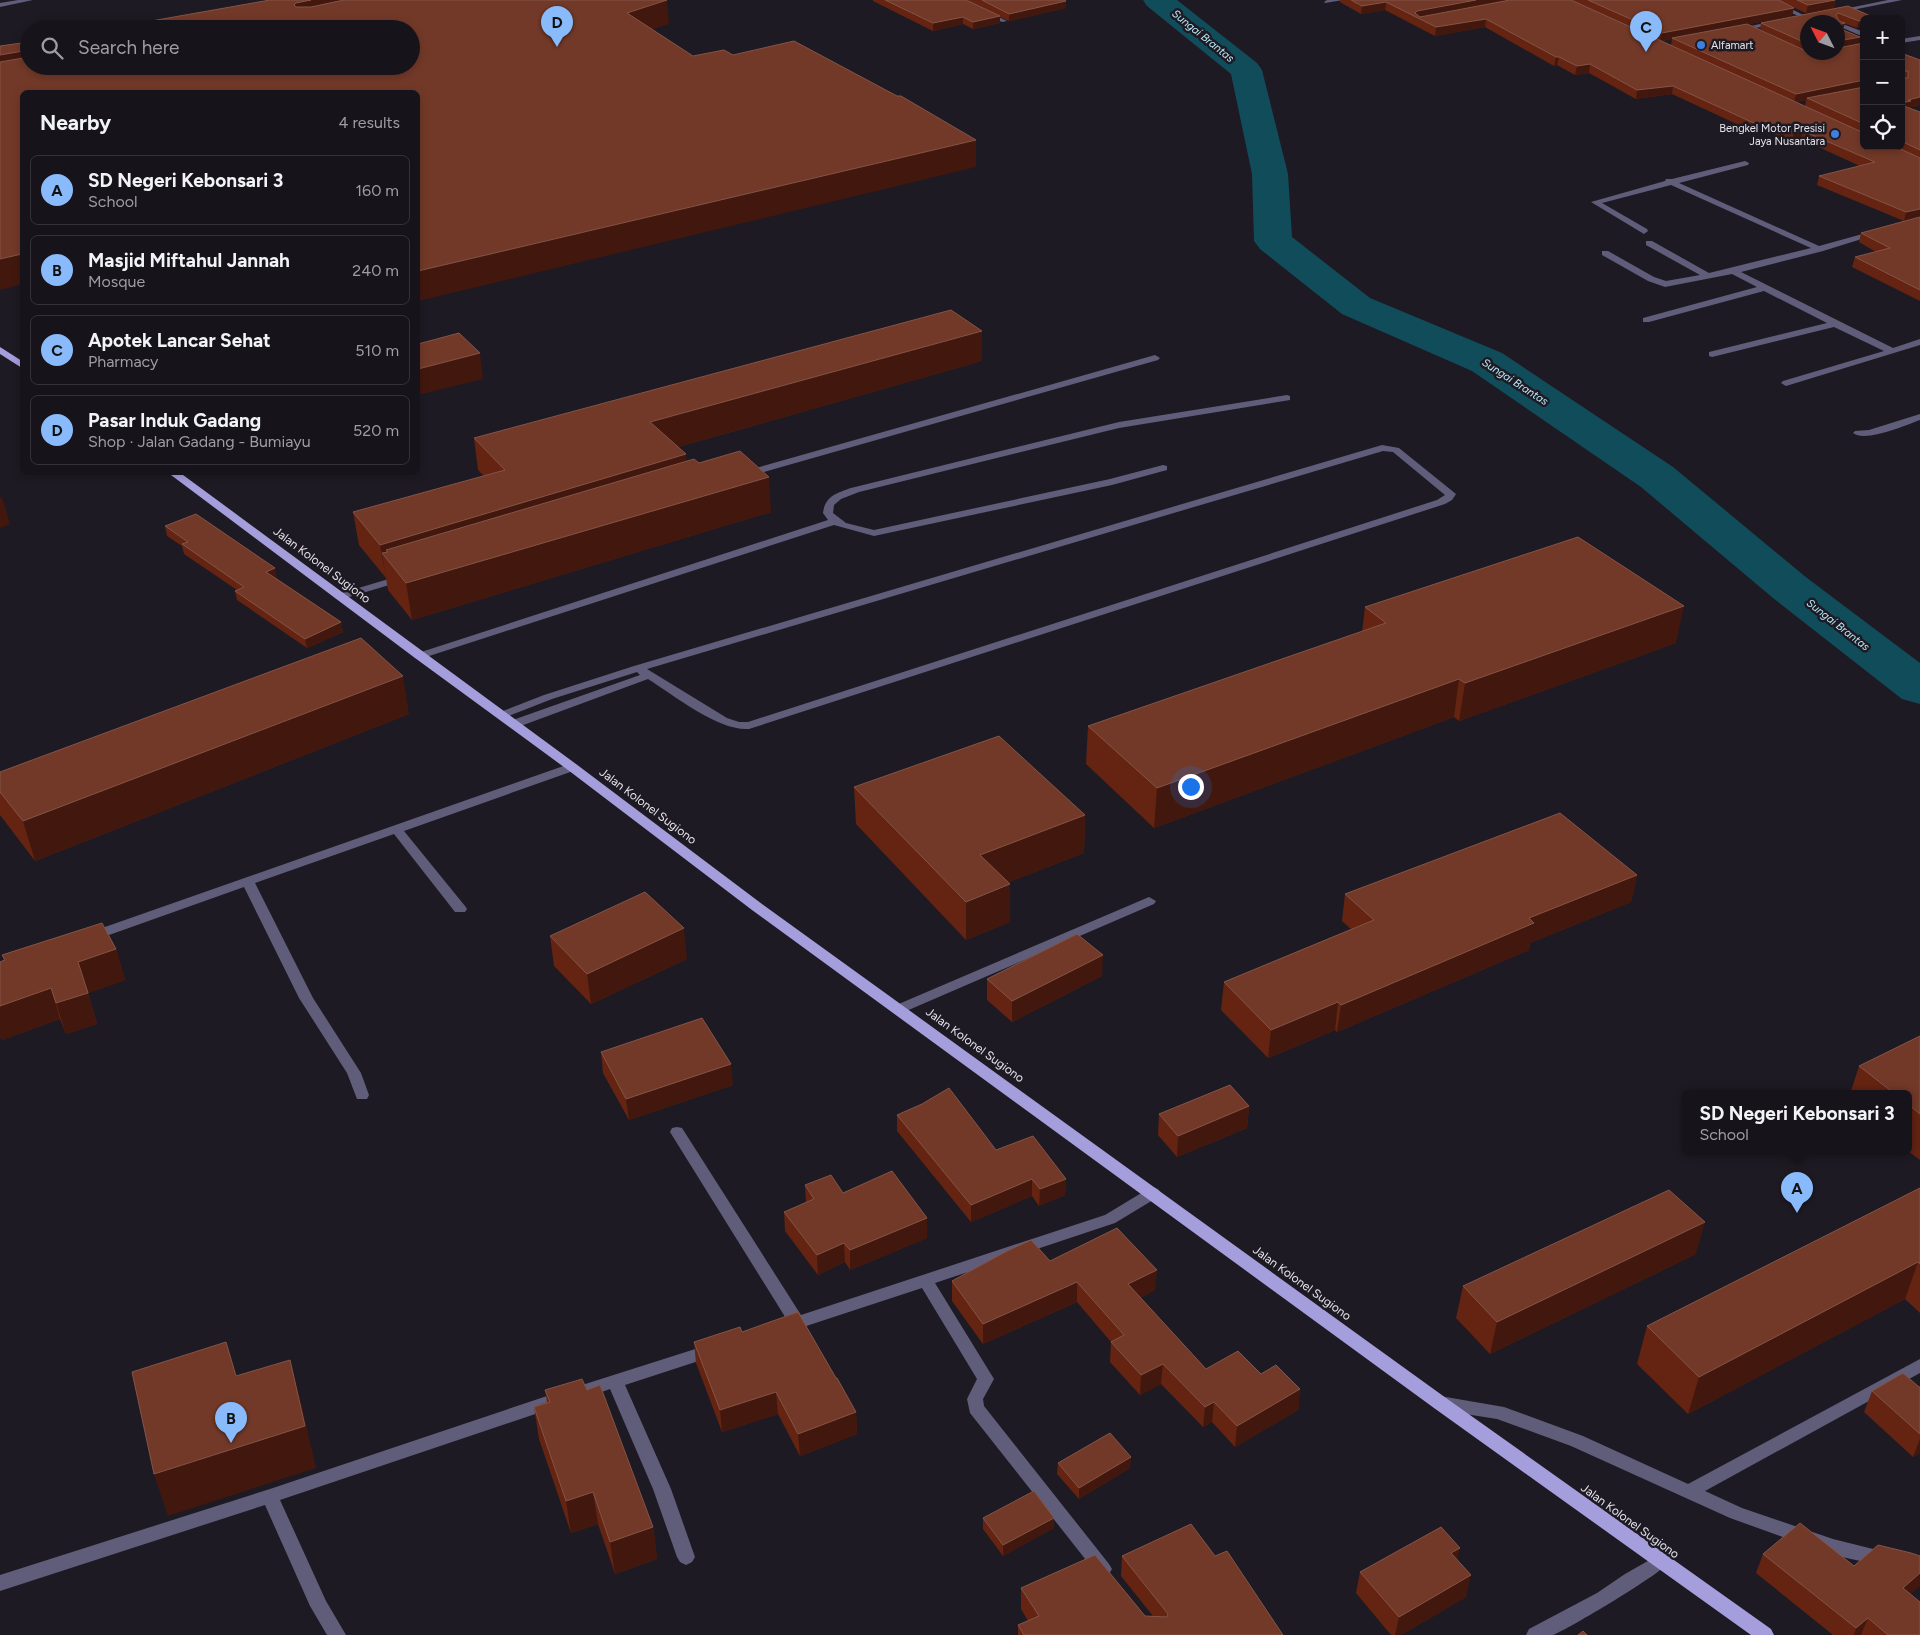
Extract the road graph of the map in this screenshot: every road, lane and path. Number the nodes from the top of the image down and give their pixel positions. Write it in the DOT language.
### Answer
graph roads {
  1 [pos="30,0"];
  2 [pos="957,0"];
  3 [pos="1340,0"];
  4 [pos="1769,0"];
  5 [pos="1899,0"];
  6 [pos="1327,2"];
  7 [pos="2,3"];
  8 [pos="1826,14"];
  9 [pos="1794,19"];
  10 [pos="1004,21"];
  11 [pos="1784,21"];
  12 [pos="1845,27"];
  13 [pos="1746,28"];
  14 [pos="1728,31"];
  15 [pos="1860,33"];
  16 [pos="1762,35"];
  17 [pos="1920,38"];
  18 [pos="1905,40"];
  19 [pos="1746,163"];
  20 [pos="1669,182"];
  21 [pos="1644,231"];
  22 [pos="1884,231"];
  23 [pos="1649,243"];
  24 [pos="1820,249"];
  25 [pos="1605,253"];
  26 [pos="1733,271"];
  27 [pos="1708,276"];
  28 [pos="1764,288"];
  29 [pos="1646,320"];
  30 [pos="1835,324"];
  31 [pos="1920,342"];
  32 [pos="0,350"];
  33 [pos="1892,351"];
  34 [pos="1712,354"];
  35 [pos="1155,358"];
  36 [pos="20,364"];
  37 [pos="1786,384"];
  38 [pos="1287,398"];
  39 [pos="1920,417"];
  40 [pos="1858,433"];
  41 [pos="1162,468"];
  42 [pos="176,475"];
  43 [pos="735,477"];
  44 [pos="835,520"];
  45 [pos="415,574"];
  46 [pos="339,597"];
  47 [pos="419,656"];
  48 [pos="638,668"];
  49 [pos="650,675"];
  50 [pos="502,715"];
  51 [pos="514,724"];
  52 [pos="572,767"];
  53 [pos="396,829"];
  54 [pos="248,882"];
  55 [pos="1149,901"];
  56 [pos="460,909"];
  57 [pos="75,942"];
  58 [pos="899,1009"];
  59 [pos="362,1096"];
  60 [pos="677,1132"];
  61 [pos="1153,1193"];
  62 [pos="926,1281"];
  63 [pos="798,1322"];
  64 [pos="770,1331"];
  65 [pos="725,1346"];
  66 [pos="1920,1365"];
  67 [pos="615,1381"];
  68 [pos="1440,1403"];
  69 [pos="1690,1491"];
  70 [pos="270,1496"];
  71 [pos="686,1557"];
  72 [pos="1660,1562"];
  73 [pos="1903,1563"];
  74 [pos="1113,1581"];
  75 [pos="0,1582"];
  76 [pos="337,1635"];
  77 [pos="1535,1635"];
  78 [pos="1765,1635"];
  1 -- 7 [label="street"];
  2 -- 10 [label="street"];
  3 -- 6 [label="street"];
  4 -- 9 [label="street"];
  5 -- 8 [label="street"];
  11 -- 13 [label="street"];
  12 -- 15 [label="street"];
  13 -- 14 [label="street"];
  13 -- 16 [label="street"];
  17 -- 18 [label="street"];
  19 -- 20 [label="street"];
  20 -- 21 [label="street"];
  20 -- 24 [label="street"];
  22 -- 24 [label="street"];
  23 -- 27 [label="street"];
  24 -- 26 [label="street"];
  25 -- 27 [label="street"];
  26 -- 27 [label="street"];
  26 -- 28 [label="street"];
  28 -- 29 [label="street"];
  28 -- 30 [label="street"];
  30 -- 33 [label="street"];
  30 -- 34 [label="street"];
  31 -- 33 [label="street"];
  32 -- 36 [label="main road"];
  33 -- 37 [label="street"];
  35 -- 43 [label="street"];
  38 -- 44 [label="street"];
  39 -- 40 [label="street"];
  41 -- 44 [label="street"];
  42 -- 46 [label="main road, Jalan Kolonel Sugiono"];
  44 -- 47 [label="street"];
  45 -- 46 [label="street"];
  46 -- 47 [label="main road, Jalan Kolonel Sugiono"];
  47 -- 50 [label="main road, Jalan Kolonel Sugiono"];
  48 -- 49 [label="street"];
  48 -- 49 [label="street"];
  48 -- 50 [label="street"];
  49 -- 51 [label="street"];
  50 -- 51 [label="main road, Jalan Kolonel Sugiono"];
  51 -- 52 [label="main road, Jalan Kolonel Sugiono"];
  52 -- 53 [label="street"];
  52 -- 58 [label="main road, Jalan Kolonel Sugiono"];
  53 -- 54 [label="street"];
  53 -- 56 [label="street"];
  54 -- 57 [label="street"];
  54 -- 59 [label="street"];
  55 -- 58 [label="street"];
  58 -- 61 [label="main road, Jalan Kolonel Sugiono"];
  60 -- 63 [label="street"];
  61 -- 62 [label="street"];
  61 -- 68 [label="main road, Jalan Kolonel Sugiono"];
  62 -- 63 [label="street"];
  62 -- 74 [label="street"];
  63 -- 64 [label="street"];
  65 -- 67 [label="street"];
  66 -- 69 [label="street"];
  67 -- 70 [label="street"];
  67 -- 71 [label="street"];
  68 -- 69 [label="street"];
  68 -- 72 [label="main road, Jalan Kolonel Sugiono"];
  69 -- 73 [label="street"];
  70 -- 75 [label="street"];
  70 -- 76 [label="street"];
  72 -- 77 [label="street"];
  72 -- 78 [label="main road, Jalan Kolonel Sugiono"];
}
